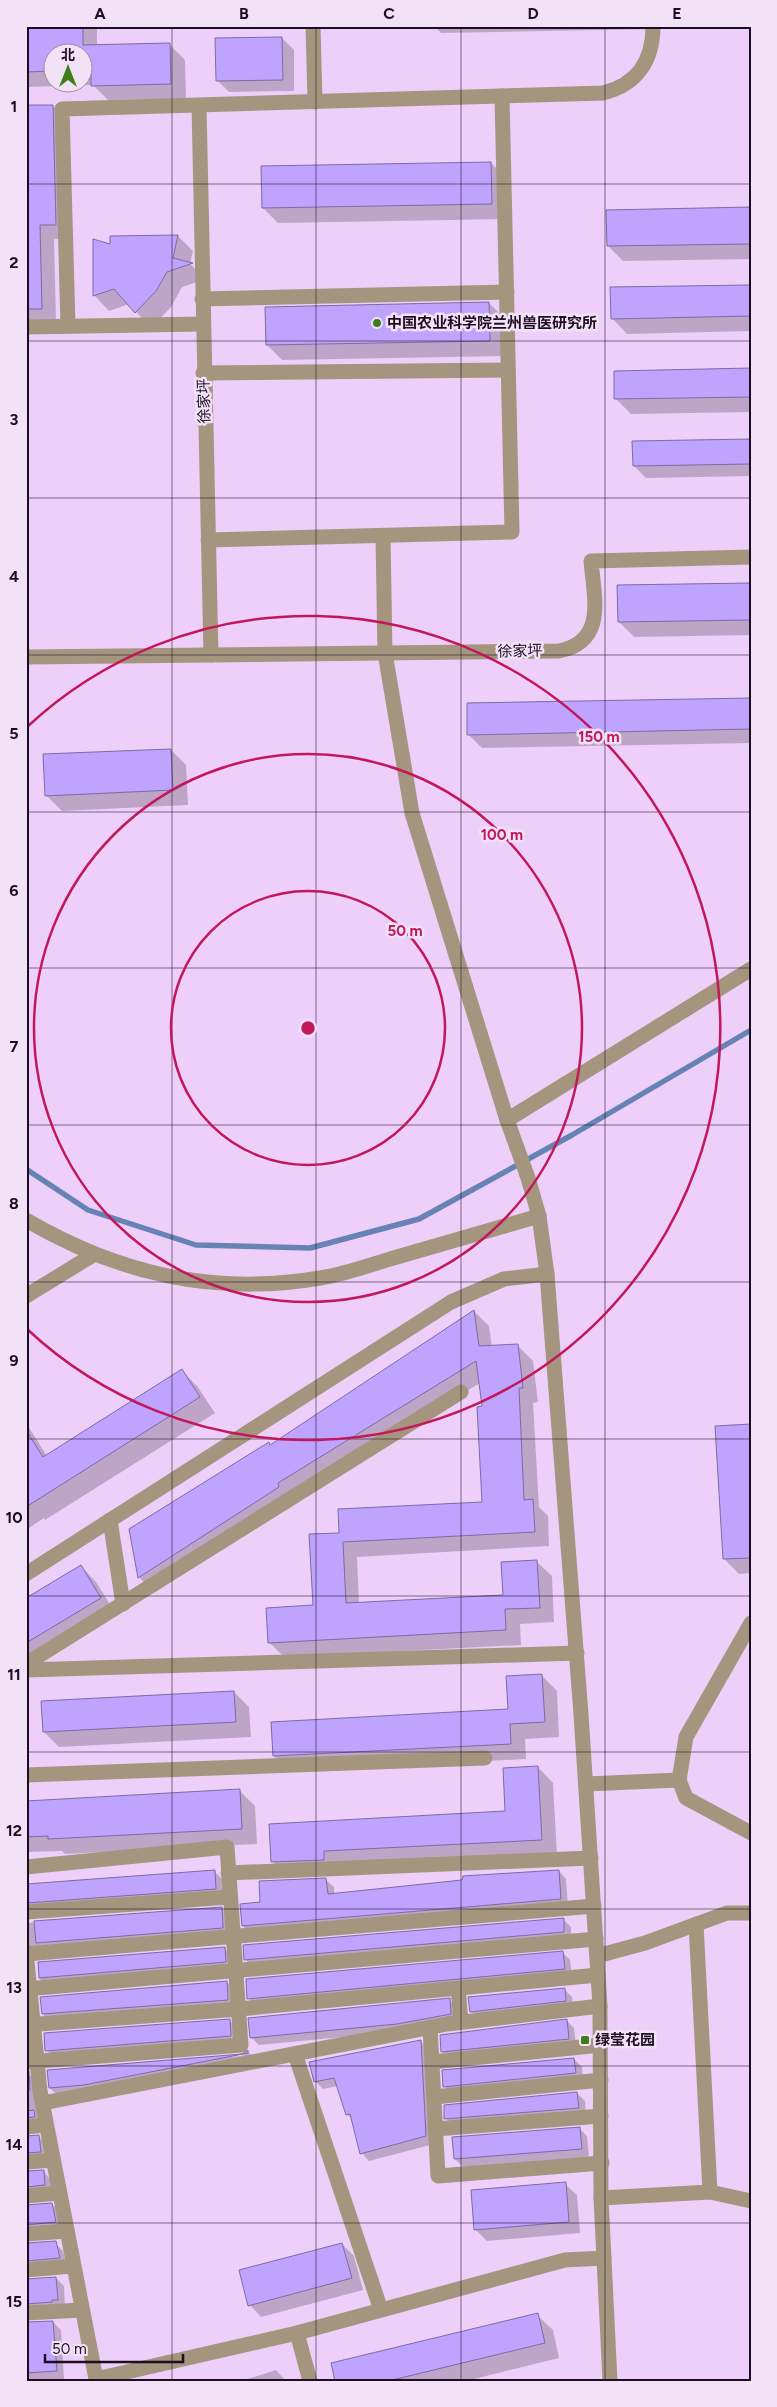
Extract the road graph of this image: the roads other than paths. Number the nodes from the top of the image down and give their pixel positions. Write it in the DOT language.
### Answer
graph roads {
  1 [pos="313,26"];
  2 [pos="653,26"];
  3 [pos="502,96"];
  4 [pos="315,102"];
  5 [pos="199,106"];
  6 [pos="506,292"];
  7 [pos="202,299"];
  8 [pos="202,324"];
  9 [pos="68,326"];
  10 [pos="26,327"];
  11 [pos="508,370"];
  12 [pos="203,372"];
  13 [pos="383,536"];
  14 [pos="208,540"];
  15 [pos="751,557"];
  16 [pos="385,653"];
  17 [pos="211,655"];
  18 [pos="26,657"];
  19 [pos="751,970"];
  20 [pos="507,1120"];
  21 [pos="539,1216"];
  22 [pos="26,1220"];
  23 [pos="93,1255"];
  24 [pos="547,1274"];
  25 [pos="26,1296"];
  26 [pos="461,1392"];
  27 [pos="110,1520"];
  28 [pos="26,1574"];
  29 [pos="123,1604"];
  30 [pos="751,1623"];
  31 [pos="577,1653"];
  32 [pos="26,1664"];
  33 [pos="26,1670"];
  34 [pos="485,1758"];
  35 [pos="26,1775"];
  36 [pos="679,1780"];
  37 [pos="586,1784"];
  38 [pos="751,1833"];
  39 [pos="591,1858"];
  40 [pos="26,1867"];
  41 [pos="228,1873"];
  42 [pos="229,1897"];
  43 [pos="594,1906"];
  44 [pos="26,1912"];
  45 [pos="751,1913"];
  46 [pos="696,1924"];
  47 [pos="232,1936"];
  48 [pos="596,1939"];
  49 [pos="26,1953"];
  50 [pos="597,1956"];
  51 [pos="235,1972"];
  52 [pos="598,1975"];
  53 [pos="458,1988"];
  54 [pos="28,1989"];
  55 [pos="600,2006"];
  56 [pos="238,2009"];
  57 [pos="461,2022"];
  58 [pos="30,2025"];
  59 [pos="430,2027"];
  60 [pos="602,2046"];
  61 [pos="295,2054"];
  62 [pos="32,2061"];
  63 [pos="432,2062"];
  64 [pos="602,2080"];
  65 [pos="36,2095"];
  66 [pos="434,2097"];
  67 [pos="602,2116"];
  68 [pos="46,2125"];
  69 [pos="26,2127"];
  70 [pos="435,2129"];
  71 [pos="53,2160"];
  72 [pos="26,2162"];
  73 [pos="602,2163"];
  74 [pos="710,2192"];
  75 [pos="59,2193"];
  76 [pos="26,2196"];
  77 [pos="602,2198"];
  78 [pos="751,2201"];
  79 [pos="67,2231"];
  80 [pos="26,2234"];
  81 [pos="604,2258"];
  82 [pos="73,2266"];
  83 [pos="26,2270"];
  84 [pos="82,2310"];
  85 [pos="381,2310"];
  86 [pos="26,2313"];
  87 [pos="297,2333"];
  88 [pos="96,2380"];
  89 [pos="310,2381"];
  90 [pos="610,2381"];
  1 -- 4 [label="street"];
  2 -- 3 [label="street"];
  3 -- 4 [label="street"];
  3 -- 6 [label="street"];
  4 -- 5 [label="street"];
  5 -- 7 [label="street, 徐家坪"];
  5 -- 9 [label="street"];
  6 -- 7 [label="street"];
  6 -- 11 [label="street"];
  7 -- 8 [label="street, 徐家坪"];
  8 -- 9 [label="street"];
  8 -- 12 [label="street, 徐家坪"];
  9 -- 10 [label="street"];
  11 -- 12 [label="street"];
  11 -- 13 [label="street"];
  12 -- 14 [label="street, 徐家坪"];
  13 -- 14 [label="street"];
  13 -- 16 [label="street"];
  14 -- 17 [label="street, 徐家坪"];
  15 -- 16 [label="street, 徐家坪"];
  16 -- 17 [label="street, 徐家坪"];
  16 -- 20 [label="street"];
  17 -- 18 [label="street, 徐家坪"];
  19 -- 20 [label="street"];
  20 -- 21 [label="street"];
  21 -- 23 [label="street"];
  21 -- 24 [label="street"];
  22 -- 23 [label="street"];
  23 -- 25 [label="street"];
  24 -- 27 [label="street"];
  24 -- 31 [label="street"];
  26 -- 29 [label="street"];
  27 -- 28 [label="street"];
  27 -- 29 [label="street"];
  29 -- 32 [label="street"];
  30 -- 36 [label="street"];
  31 -- 33 [label="street"];
  31 -- 37 [label="street"];
  34 -- 35 [label="street"];
  36 -- 37 [label="street"];
  36 -- 38 [label="street"];
  37 -- 39 [label="street"];
  39 -- 41 [label="street"];
  39 -- 43 [label="street"];
  40 -- 41 [label="street"];
  41 -- 42 [label="street"];
  42 -- 44 [label="street"];
  42 -- 47 [label="street"];
  43 -- 47 [label="street"];
  43 -- 48 [label="street"];
  45 -- 46 [label="street"];
  46 -- 50 [label="street"];
  46 -- 74 [label="street"];
  47 -- 49 [label="street"];
  47 -- 51 [label="street"];
  48 -- 50 [label="street"];
  48 -- 51 [label="street"];
  49 -- 54 [label="street"];
  50 -- 52 [label="street"];
  51 -- 54 [label="street"];
  51 -- 56 [label="street"];
  52 -- 53 [label="street"];
  52 -- 55 [label="street"];
  53 -- 56 [label="street"];
  53 -- 57 [label="street"];
  54 -- 58 [label="street"];
  55 -- 57 [label="street"];
  55 -- 60 [label="street"];
  56 -- 58 [label="street"];
  56 -- 62 [label="street"];
  57 -- 59 [label="street"];
  58 -- 62 [label="street"];
  59 -- 61 [label="street"];
  59 -- 63 [label="street"];
  60 -- 63 [label="street"];
  60 -- 64 [label="street"];
  61 -- 65 [label="street"];
  61 -- 85 [label="street"];
  62 -- 65 [label="street"];
  63 -- 66 [label="street"];
  64 -- 66 [label="street"];
  64 -- 67 [label="street"];
  65 -- 68 [label="street"];
  66 -- 70 [label="street"];
  67 -- 70 [label="street"];
  67 -- 73 [label="street"];
  68 -- 69 [label="street"];
  68 -- 71 [label="street"];
  70 -- 73 [label="street"];
  71 -- 72 [label="street"];
  71 -- 75 [label="street"];
  73 -- 77 [label="street"];
  74 -- 77 [label="street"];
  74 -- 78 [label="street"];
  75 -- 76 [label="street"];
  75 -- 79 [label="street"];
  77 -- 81 [label="street"];
  79 -- 80 [label="street"];
  79 -- 82 [label="street"];
  81 -- 85 [label="street"];
  81 -- 90 [label="street"];
  82 -- 83 [label="street"];
  82 -- 84 [label="street"];
  84 -- 86 [label="street"];
  84 -- 88 [label="street"];
  85 -- 87 [label="street"];
  87 -- 88 [label="street"];
  87 -- 89 [label="street"];
}
